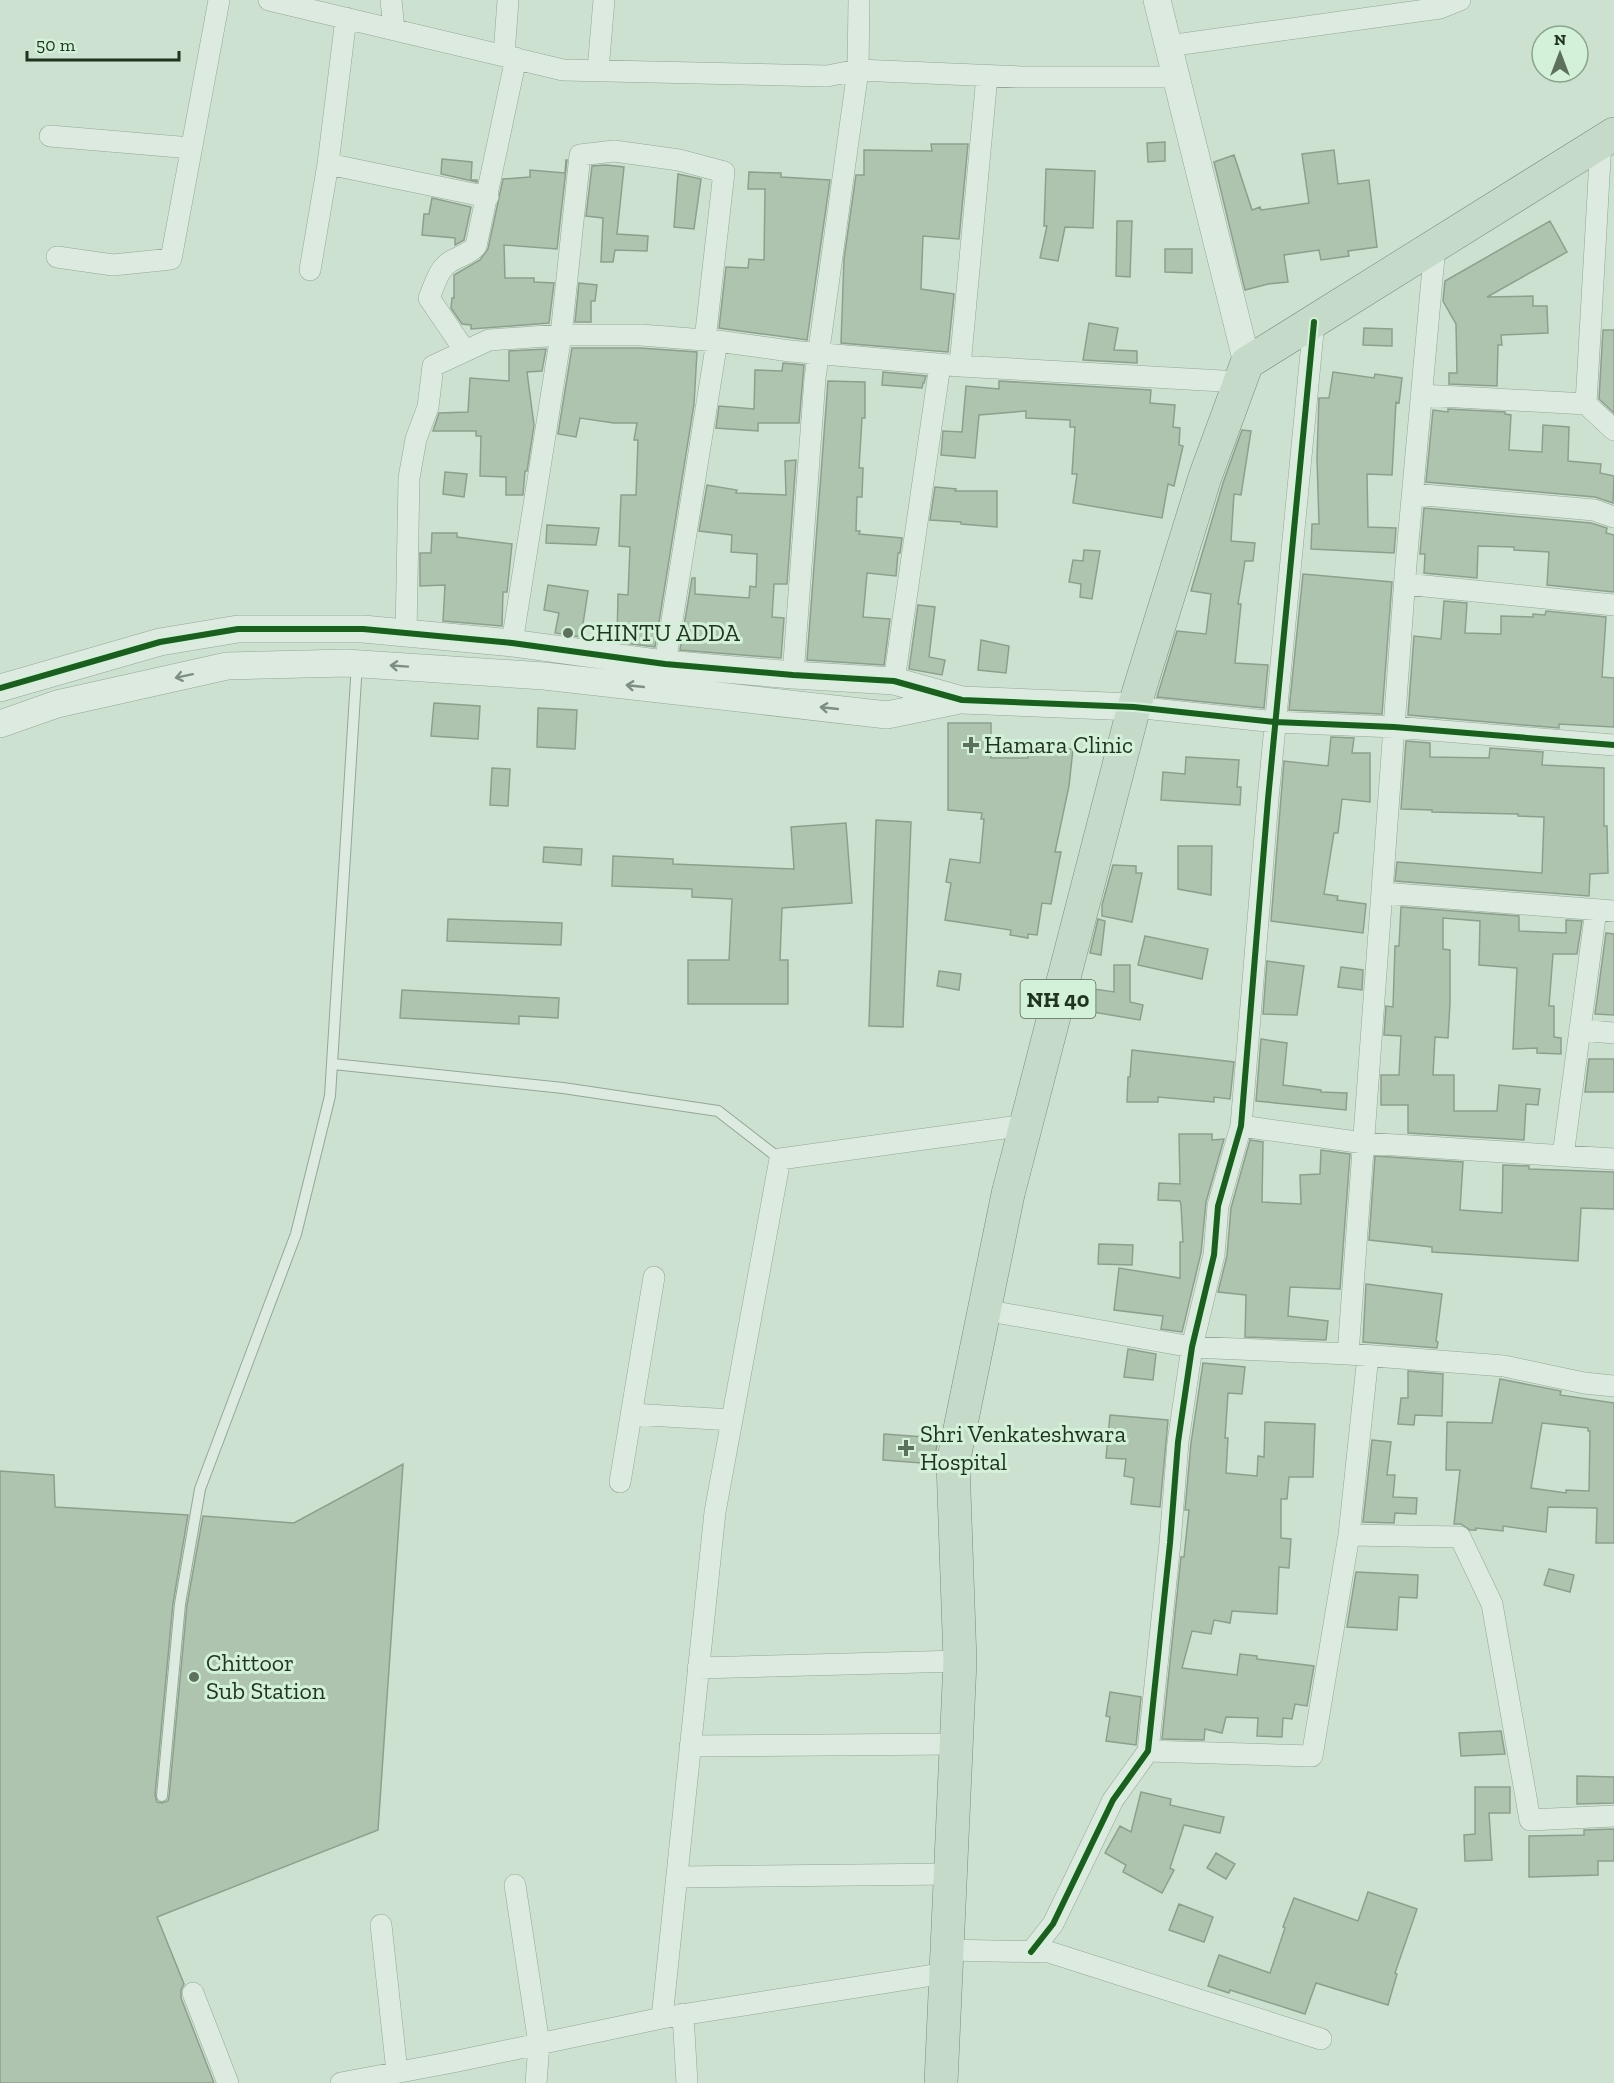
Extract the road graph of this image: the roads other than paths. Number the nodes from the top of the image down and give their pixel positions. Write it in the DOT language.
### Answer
graph roads {
  1 [pos="219,0"];
  2 [pos="269,0"];
  3 [pos="392,0"];
  4 [pos="508,0"];
  5 [pos="604,0"];
  6 [pos="859,0"];
  7 [pos="1157,0"];
  8 [pos="1460,0"];
  9 [pos="346,18"];
  10 [pos="394,29"];
  11 [pos="1168,46"];
  12 [pos="510,57"];
  13 [pos="598,70"];
  14 [pos="858,70"];
  15 [pos="987,76"];
  16 [pos="1175,77"];
  17 [pos="50,136"];
  18 [pos="1608,138"];
  19 [pos="191,148"];
  20 [pos="328,164"];
  21 [pos="488,197"];
  22 [pos="1435,246"];
  23 [pos="57,257"];
  24 [pos="310,270"];
  25 [pos="1314,322"];
  26 [pos="561,336"];
  27 [pos="711,341"];
  28 [pos="465,351"];
  29 [pos="819,353"];
  30 [pos="950,365"];
  31 [pos="1244,373"];
  32 [pos="1422,395"];
  33 [pos="1586,404"];
  34 [pos="1614,430"];
  35 [pos="1413,494"];
  36 [pos="1614,517"];
  37 [pos="1405,584"];
  38 [pos="1614,606"];
  39 [pos="224,631"];
  40 [pos="406,634"];
  41 [pos="437,636"];
  42 [pos="512,643"];
  43 [pos="357,663"];
  44 [pos="665,664"];
  45 [pos="227,666"];
  46 [pos="437,669"];
  47 [pos="793,675"];
  48 [pos="894,681"];
  49 [pos="0,688"];
  50 [pos="962,700"];
  51 [pos="1134,707"];
  52 [pos="3,714"];
  53 [pos="1275,722"];
  54 [pos="1395,727"];
  55 [pos="1614,746"];
  56 [pos="1383,893"];
  57 [pos="1605,910"];
  58 [pos="1580,1030"];
  59 [pos="1614,1033"];
  60 [pos="333,1064"];
  61 [pos="1026,1125"];
  62 [pos="1241,1126"];
  63 [pos="1364,1143"];
  64 [pos="1563,1156"];
  65 [pos="780,1159"];
  66 [pos="1614,1159"];
  67 [pos="654,1277"];
  68 [pos="984,1310"];
  69 [pos="1192,1347"];
  70 [pos="1358,1355"];
  71 [pos="1614,1386"];
  72 [pos="631,1414"];
  73 [pos="732,1420"];
  74 [pos="620,1482"];
  75 [pos="1349,1535"];
  76 [pos="960,1661"];
  77 [pos="698,1668"];
  78 [pos="956,1744"];
  79 [pos="690,1746"];
  80 [pos="1148,1751"];
  81 [pos="162,1796"];
  82 [pos="1614,1816"];
  83 [pos="951,1874"];
  84 [pos="677,1877"];
  85 [pos="515,1885"];
  86 [pos="381,1925"];
  87 [pos="1031,1952"];
  88 [pos="947,1961"];
  89 [pos="192,1993"];
  90 [pos="683,2014"];
  91 [pos="662,2018"];
  92 [pos="1321,2039"];
  93 [pos="539,2044"];
  94 [pos="397,2072"];
  95 [pos="228,2083"];
  96 [pos="341,2083"];
  97 [pos="536,2083"];
  98 [pos="687,2083"];
  99 [pos="941,2083"];
  1 -- 19 [label="street"];
  2 -- 9 [label="street"];
  3 -- 10 [label="street"];
  4 -- 12 [label="street"];
  5 -- 13 [label="street"];
  6 -- 14 [label="street"];
  7 -- 11 [label="street"];
  8 -- 11 [label="street"];
  9 -- 10 [label="street"];
  9 -- 20 [label="street"];
  10 -- 12 [label="street"];
  11 -- 16 [label="street"];
  12 -- 13 [label="street"];
  12 -- 21 [label="street"];
  13 -- 14 [label="street"];
  14 -- 15 [label="street"];
  14 -- 29 [label="street"];
  15 -- 16 [label="street"];
  15 -- 30 [label="street"];
  16 -- 31 [label="street"];
  17 -- 19 [label="street"];
  18 -- 22 [label="highway"];
  18 -- 33 [label="street"];
  19 -- 23 [label="street"];
  20 -- 21 [label="street"];
  20 -- 24 [label="street"];
  21 -- 28 [label="street"];
  22 -- 25 [label="highway"];
  22 -- 32 [label="street"];
  25 -- 31 [label="highway"];
  25 -- 53 [label="street"];
  26 -- 27 [label="street"];
  26 -- 27 [label="street"];
  26 -- 28 [label="street"];
  26 -- 42 [label="street"];
  27 -- 29 [label="street"];
  27 -- 44 [label="street"];
  28 -- 40 [label="street"];
  29 -- 30 [label="street"];
  29 -- 47 [label="street"];
  30 -- 31 [label="street"];
  30 -- 48 [label="street"];
  31 -- 51 [label="highway, NH 40"];
  32 -- 33 [label="street"];
  32 -- 35 [label="street"];
  33 -- 34 [label="street"];
  35 -- 36 [label="street"];
  35 -- 37 [label="street"];
  37 -- 38 [label="street"];
  37 -- 54 [label="street"];
  39 -- 40 [label="street"];
  39 -- 45 [label="street"];
  39 -- 49 [label="street"];
  40 -- 41 [label="street"];
  41 -- 42 [label="street"];
  41 -- 46 [label="street"];
  42 -- 44 [label="street"];
  43 -- 45 [label="street"];
  46 -- 43 [label="street, one-way"];
  43 -- 60 [label="lane"];
  44 -- 47 [label="street"];
  45 -- 52 [label="street, one-way"];
  50 -- 46 [label="street, one-way"];
  47 -- 48 [label="street"];
  48 -- 50 [label="street"];
  50 -- 51 [label="street"];
  51 -- 53 [label="street"];
  51 -- 61 [label="highway, NH 40"];
  53 -- 54 [label="street"];
  53 -- 62 [label="street"];
  54 -- 55 [label="street"];
  54 -- 56 [label="street"];
  56 -- 57 [label="street"];
  56 -- 63 [label="street"];
  57 -- 58 [label="street"];
  58 -- 59 [label="street"];
  58 -- 64 [label="street"];
  60 -- 65 [label="lane"];
  60 -- 81 [label="lane"];
  61 -- 65 [label="street"];
  61 -- 68 [label="highway, NH 40"];
  62 -- 63 [label="street"];
  62 -- 69 [label="street"];
  63 -- 64 [label="street"];
  63 -- 70 [label="street"];
  64 -- 66 [label="street"];
  65 -- 73 [label="street"];
  67 -- 72 [label="street"];
  68 -- 69 [label="street"];
  68 -- 76 [label="highway, NH 40"];
  69 -- 70 [label="street"];
  69 -- 80 [label="street"];
  70 -- 71 [label="street"];
  70 -- 75 [label="street"];
  72 -- 73 [label="street"];
  72 -- 74 [label="street"];
  73 -- 77 [label="street"];
  75 -- 80 [label="street"];
  75 -- 82 [label="street"];
  76 -- 77 [label="street"];
  76 -- 78 [label="highway, NH 40"];
  77 -- 79 [label="street"];
  78 -- 79 [label="street"];
  78 -- 83 [label="highway, NH 40"];
  79 -- 84 [label="street"];
  80 -- 87 [label="street"];
  83 -- 84 [label="street"];
  83 -- 88 [label="highway, NH 40"];
  84 -- 91 [label="street"];
  85 -- 93 [label="street"];
  86 -- 94 [label="street"];
  87 -- 88 [label="street"];
  87 -- 92 [label="street"];
  88 -- 90 [label="street"];
  88 -- 99 [label="highway, NH 40"];
  89 -- 95 [label="street"];
  90 -- 91 [label="street"];
  90 -- 98 [label="street"];
  91 -- 93 [label="street"];
  93 -- 94 [label="street"];
  93 -- 97 [label="street"];
  94 -- 96 [label="street"];
}
